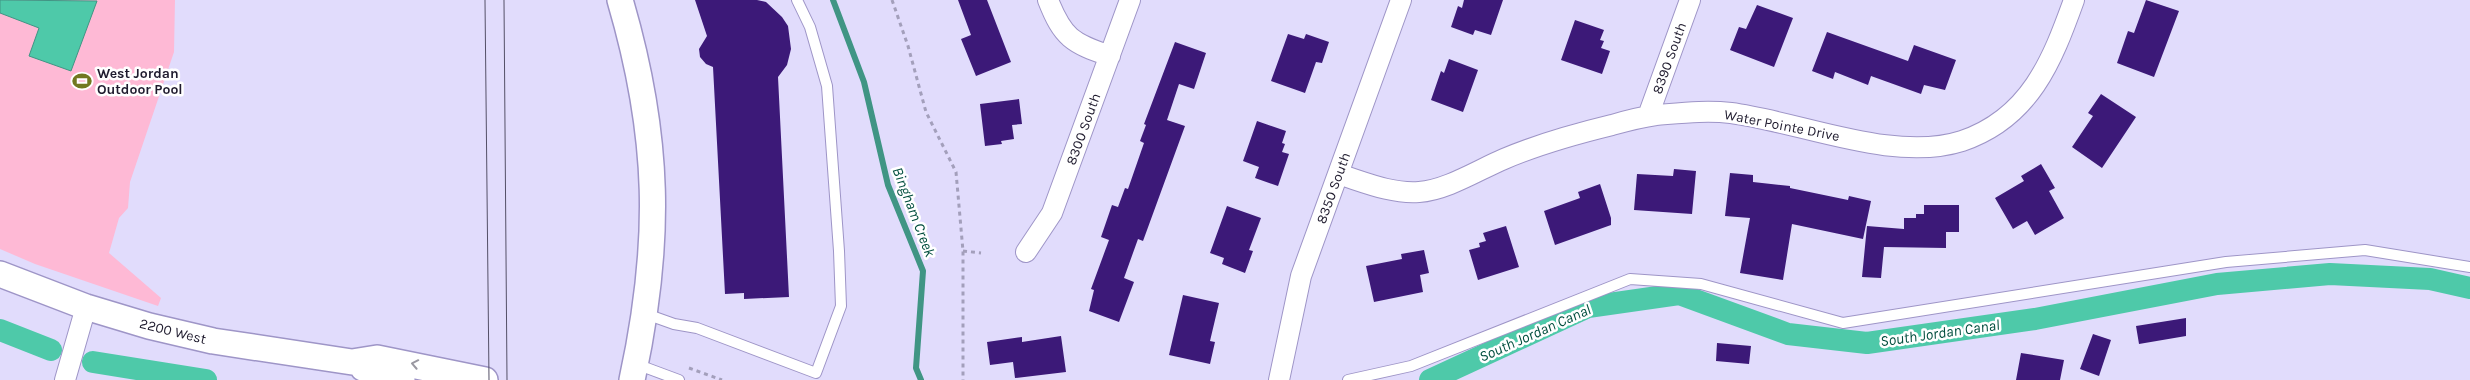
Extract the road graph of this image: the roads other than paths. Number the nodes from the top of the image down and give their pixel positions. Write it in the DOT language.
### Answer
graph roads {
  1 [pos="620,0"];
  2 [pos="797,0"];
  3 [pos="1048,0"];
  4 [pos="1130,0"];
  5 [pos="1401,0"];
  6 [pos="1690,0"];
  7 [pos="2074,0"];
  8 [pos="1110,56"];
  9 [pos="1648,116"];
  10 [pos="1338,174"];
  11 [pos="1026,252"];
  12 [pos="2470,267"];
  13 [pos="0,274"];
  14 [pos="86,307"];
  15 [pos="646,314"];
  16 [pos="352,362"];
  17 [pos="634,372"];
  18 [pos="65,380"];
  19 [pos="402,380"];
  20 [pos="485,380"];
  21 [pos="679,380"];
  22 [pos="1279,380"];
  23 [pos="1348,380"];
  1 -- 15 [label="street"];
  2 -- 15 [label="lane"];
  3 -- 8 [label="street"];
  4 -- 8 [label="street, 8300 South"];
  5 -- 10 [label="street, 8350 South"];
  6 -- 9 [label="street, 8390 South"];
  7 -- 9 [label="street, Water Pointe Drive"];
  8 -- 11 [label="street, 8300 South"];
  9 -- 10 [label="street, Water Pointe Drive"];
  10 -- 22 [label="street, 8350 South"];
  12 -- 23 [label="lane"];
  13 -- 14 [label="street, 2200 West"];
  14 -- 16 [label="street, 2200 West"];
  14 -- 18 [label="street"];
  15 -- 17 [label="street"];
  16 -- 19 [label="street, 2200 West"];
  20 -- 16 [label="street, 2200 West, one-way"];
  17 -- 21 [label="lane"];
}
